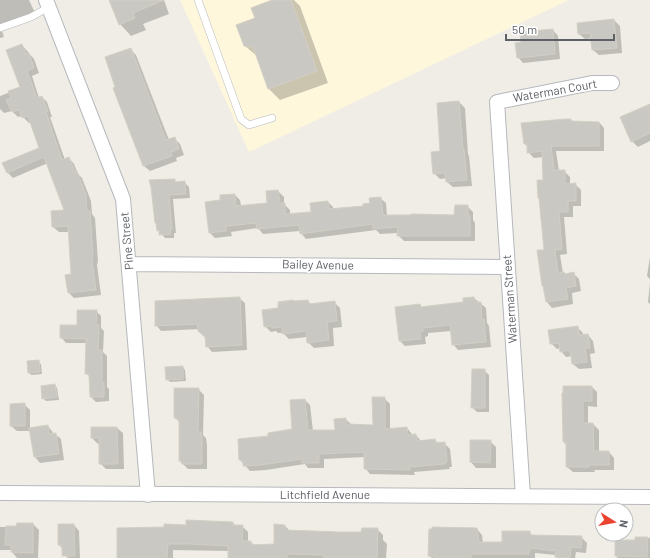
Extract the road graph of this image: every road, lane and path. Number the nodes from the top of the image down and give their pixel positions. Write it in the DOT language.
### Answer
graph roads {
  1 [pos="198,0"];
  2 [pos="48,4"];
  3 [pos="0,28"];
  4 [pos="612,83"];
  5 [pos="497,102"];
  6 [pos="272,118"];
  7 [pos="129,264"];
  8 [pos="508,267"];
  9 [pos="0,493"];
  10 [pos="148,495"];
  11 [pos="523,496"];
  12 [pos="650,498"];
  1 -- 6 [label="lane"];
  2 -- 3 [label="lane"];
  2 -- 7 [label="street, Pine Street"];
  4 -- 5 [label="street, Waterman Court"];
  5 -- 8 [label="street, Waterman Street"];
  7 -- 8 [label="street, Bailey Avenue"];
  7 -- 10 [label="street, Pine Street"];
  8 -- 11 [label="street, Waterman Street"];
  9 -- 10 [label="street, Litchfield Avenue"];
  10 -- 11 [label="street, Litchfield Avenue"];
  11 -- 12 [label="street, Litchfield Avenue"];
}
